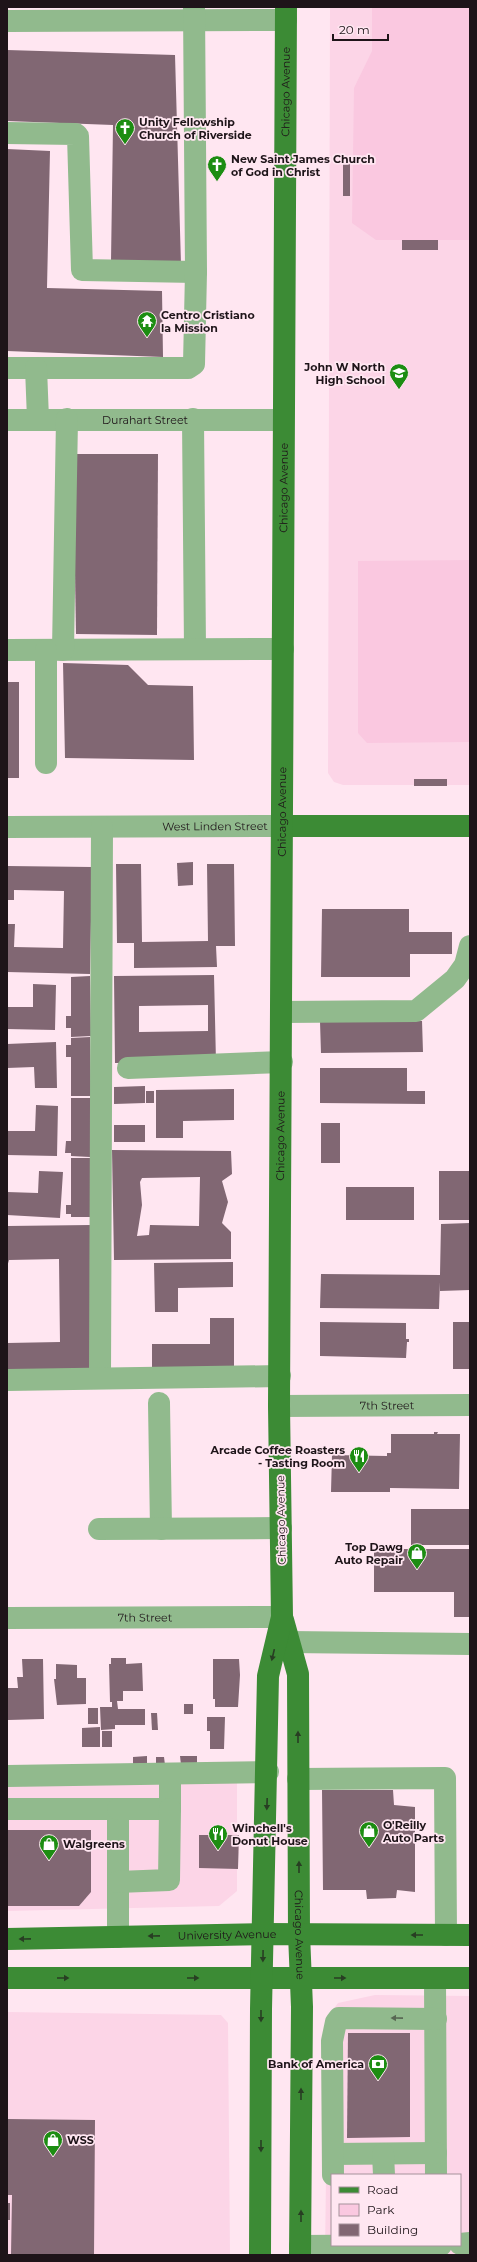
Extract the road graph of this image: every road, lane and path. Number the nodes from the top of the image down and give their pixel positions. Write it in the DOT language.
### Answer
graph roads {
  1 [pos="194,14"];
  2 [pos="286,14"];
  3 [pos="7,21"];
  4 [pos="7,133"];
  5 [pos="196,272"];
  6 [pos="7,368"];
  7 [pos="36,368"];
  8 [pos="38,419"];
  9 [pos="67,419"];
  10 [pos="193,419"];
  11 [pos="7,420"];
  12 [pos="283,420"];
  13 [pos="195,649"];
  14 [pos="283,649"];
  15 [pos="7,650"];
  16 [pos="55,650"];
  17 [pos="46,763"];
  18 [pos="283,826"];
  19 [pos="470,826"];
  20 [pos="7,827"];
  21 [pos="102,827"];
  22 [pos="470,946"];
  23 [pos="282,1012"];
  24 [pos="282,1062"];
  25 [pos="128,1068"];
  26 [pos="280,1376"];
  27 [pos="100,1377"];
  28 [pos="7,1380"];
  29 [pos="159,1403"];
  30 [pos="470,1405"];
  31 [pos="280,1406"];
  32 [pos="281,1528"];
  33 [pos="99,1529"];
  34 [pos="161,1529"];
  35 [pos="282,1617"];
  36 [pos="7,1618"];
  37 [pos="289,1642"];
  38 [pos="470,1644"];
  39 [pos="268,1772"];
  40 [pos="170,1774"];
  41 [pos="7,1776"];
  42 [pos="298,1779"];
  43 [pos="7,1809"];
  44 [pos="118,1809"];
  45 [pos="170,1809"];
  46 [pos="118,1882"];
  47 [pos="264,1934"];
  48 [pos="299,1934"];
  49 [pos="446,1935"];
  50 [pos="470,1935"];
  51 [pos="118,1937"];
  52 [pos="7,1939"];
  53 [pos="7,1978"];
  54 [pos="262,1978"];
  55 [pos="301,1978"];
  56 [pos="434,1978"];
  57 [pos="470,1978"];
  58 [pos="436,2019"];
  59 [pos="436,2153"];
  60 [pos="333,2164"];
  61 [pos="384,2164"];
  62 [pos="436,2174"];
  63 [pos="370,2246"];
  64 [pos="300,2251"];
  65 [pos="260,2255"];
  1 -- 2 [label="street"];
  1 -- 3 [label="street"];
  1 -- 5 [label="street"];
  2 -- 12 [label="main road, Chicago Avenue"];
  4 -- 5 [label="street"];
  5 -- 7 [label="street"];
  6 -- 7 [label="street"];
  7 -- 8 [label="street"];
  8 -- 9 [label="street, Durahart Street"];
  8 -- 11 [label="street, Durahart Street"];
  9 -- 10 [label="street, Durahart Street"];
  9 -- 16 [label="street"];
  10 -- 12 [label="street, Durahart Street"];
  10 -- 13 [label="street"];
  12 -- 14 [label="main road, Chicago Avenue"];
  13 -- 14 [label="street"];
  13 -- 16 [label="street"];
  14 -- 18 [label="main road, Chicago Avenue"];
  15 -- 16 [label="street"];
  16 -- 17 [label="street"];
  18 -- 19 [label="main road, West Linden Street"];
  18 -- 21 [label="street, West Linden Street"];
  18 -- 23 [label="main road, Chicago Avenue"];
  20 -- 21 [label="street, West Linden Street"];
  21 -- 27 [label="street"];
  22 -- 23 [label="street"];
  23 -- 24 [label="main road, Chicago Avenue"];
  24 -- 25 [label="street"];
  24 -- 26 [label="main road, Chicago Avenue"];
  26 -- 27 [label="street"];
  26 -- 31 [label="main road, Chicago Avenue"];
  27 -- 28 [label="street"];
  29 -- 34 [label="street"];
  30 -- 31 [label="street, 7th Street"];
  31 -- 32 [label="main road, Chicago Avenue"];
  32 -- 34 [label="street"];
  32 -- 35 [label="main road, Chicago Avenue"];
  33 -- 34 [label="street"];
  35 -- 36 [label="street, 7th Street"];
  35 -- 37 [label="main road, Chicago Avenue"];
  35 -- 39 [label="main road, Chicago Avenue, one-way"];
  37 -- 38 [label="street"];
  42 -- 37 [label="main road, Chicago Avenue, one-way"];
  39 -- 40 [label="street"];
  39 -- 47 [label="main road, Chicago Avenue, one-way"];
  40 -- 41 [label="street"];
  40 -- 45 [label="street"];
  48 -- 42 [label="main road, Chicago Avenue, one-way"];
  42 -- 49 [label="street"];
  43 -- 44 [label="street"];
  44 -- 45 [label="street"];
  44 -- 46 [label="street"];
  45 -- 46 [label="street"];
  46 -- 51 [label="street"];
  47 -- 48 [label="main road, University Avenue"];
  47 -- 51 [label="main road, University Avenue, one-way"];
  47 -- 54 [label="main road, Chicago Avenue, one-way"];
  49 -- 48 [label="main road, University Avenue, one-way"];
  48 -- 55 [label="main road, Chicago Avenue"];
  49 -- 50 [label="main road, University Avenue"];
  51 -- 52 [label="main road, University Avenue, one-way"];
  53 -- 54 [label="main road, one-way"];
  54 -- 55 [label="main road"];
  54 -- 65 [label="main road, Chicago Avenue, one-way"];
  55 -- 56 [label="main road, one-way"];
  64 -- 55 [label="main road, Chicago Avenue, one-way"];
  56 -- 57 [label="main road"];
  56 -- 58 [label="street"];
  58 -- 59 [label="street"];
  58 -- 60 [label="street, one-way"];
  59 -- 61 [label="street"];
  59 -- 62 [label="street"];
  60 -- 61 [label="street"];
  63 -- 64 [label="street"];
}
